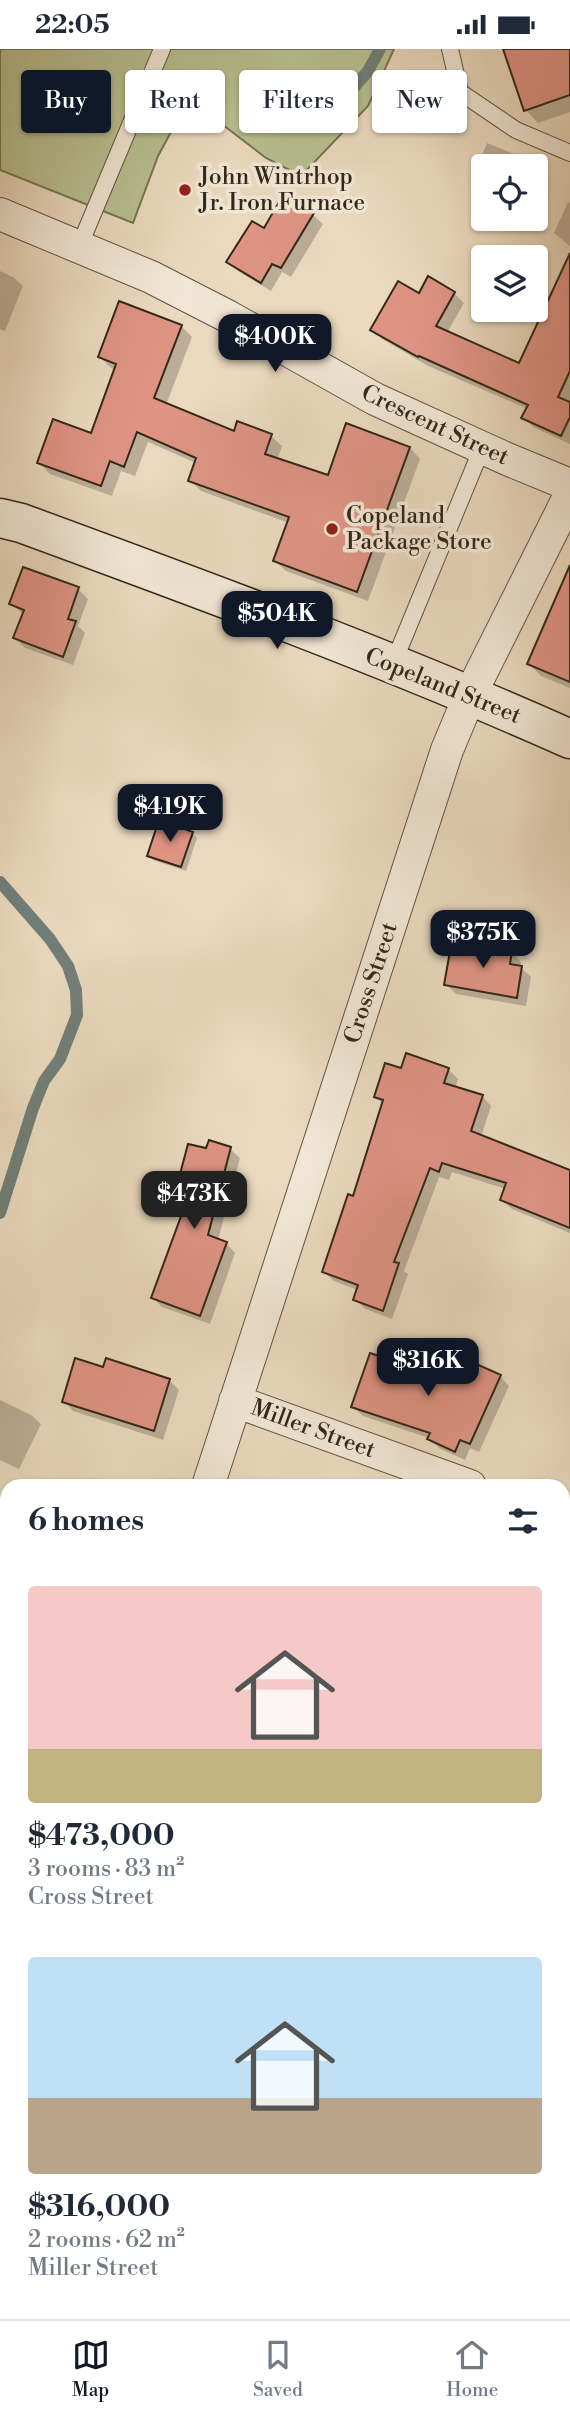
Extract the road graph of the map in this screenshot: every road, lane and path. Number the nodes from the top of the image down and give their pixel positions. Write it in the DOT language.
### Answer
graph roads {
  1 [pos="162,49"];
  2 [pos="450,49"];
  3 [pos="570,153"];
  4 [pos="0,214"];
  5 [pos="79,247"];
  6 [pos="482,448"];
  7 [pos="570,485"];
  8 [pos="570,495"];
  9 [pos="0,518"];
  10 [pos="393,664"];
  11 [pos="470,695"];
  12 [pos="570,739"];
  13 [pos="235,1401"];
  14 [pos="210,1479"];
  15 [pos="451,1479"];
  1 -- 5 [label="lane"];
  2 -- 3 [label="lane"];
  4 -- 5 [label="street, Crescent Street"];
  5 -- 6 [label="street, Crescent Street"];
  6 -- 7 [label="street, Crescent Street"];
  6 -- 10 [label="lane"];
  8 -- 11 [label="street, Cross Street"];
  9 -- 10 [label="main road, Copeland Street"];
  10 -- 11 [label="main road, Copeland Street"];
  11 -- 12 [label="main road, Copeland Street"];
  11 -- 13 [label="street, Cross Street"];
  13 -- 14 [label="street, Cross Street"];
  13 -- 15 [label="street, Miller Street"];
}
